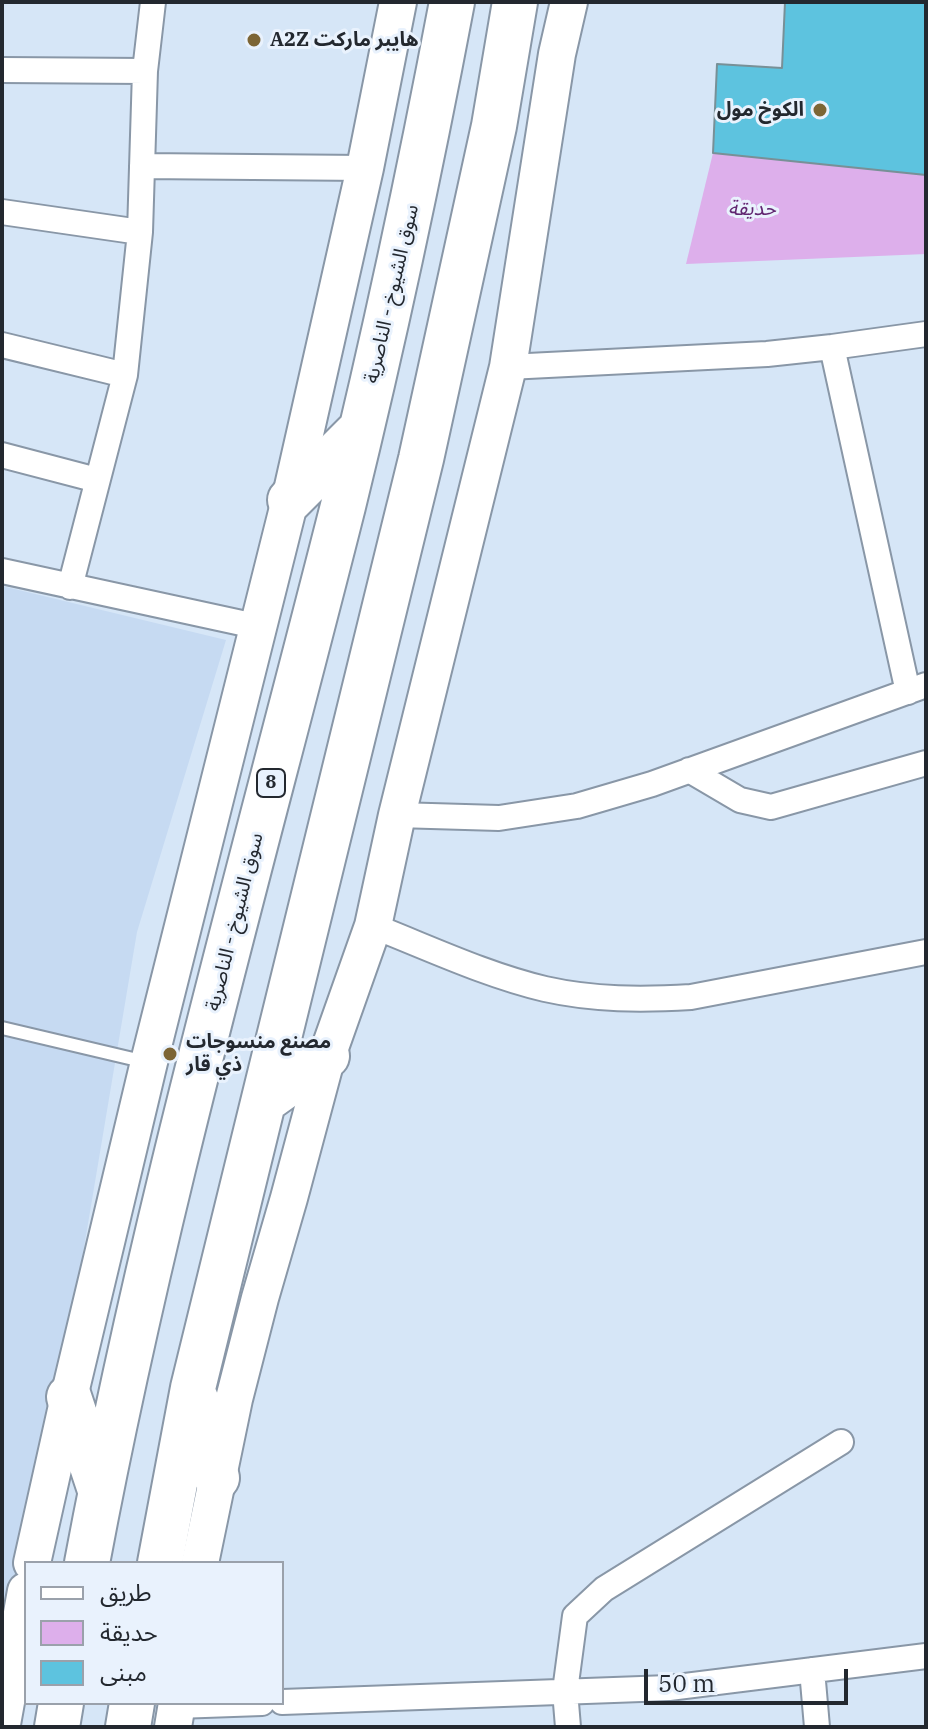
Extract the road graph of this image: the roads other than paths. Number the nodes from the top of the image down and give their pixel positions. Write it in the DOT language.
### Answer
graph roads {
  1 [pos="153,2"];
  2 [pos="398,2"];
  3 [pos="452,2"];
  4 [pos="515,2"];
  5 [pos="569,2"];
  6 [pos="2,70"];
  7 [pos="145,71"];
  8 [pos="142,166"];
  9 [pos="365,168"];
  10 [pos="2,212"];
  11 [pos="140,232"];
  12 [pos="926,334"];
  13 [pos="2,345"];
  14 [pos="832,347"];
  15 [pos="508,367"];
  16 [pos="125,375"];
  17 [pos="361,429"];
  18 [pos="2,455"];
  19 [pos="97,480"];
  20 [pos="290,500"];
  21 [pos="2,571"];
  22 [pos="70,587"];
  23 [pos="260,627"];
  24 [pos="917,688"];
  25 [pos="926,763"];
  26 [pos="689,770"];
  27 [pos="397,815"];
  28 [pos="373,926"];
  29 [pos="926,952"];
  30 [pos="2,1028"];
  31 [pos="327,1056"];
  32 [pos="149,1062"];
  33 [pos="264,1101"];
  34 [pos="193,1388"];
  35 [pos="69,1397"];
  36 [pos="841,1442"];
  37 [pos="217,1478"];
  38 [pos="100,1491"];
  39 [pos="32,1561"];
  40 [pos="87,1561"];
  41 [pos="160,1561"];
  42 [pos="200,1561"];
  43 [pos="24,1602"];
  44 [pos="926,1656"];
  45 [pos="812,1670"];
  46 [pos="565,1691"];
  47 [pos="284,1702"];
  48 [pos="61,1705"];
  49 [pos="132,1705"];
  50 [pos="243,1705"];
  51 [pos="175,1712"];
  52 [pos="2,1724"];
  53 [pos="57,1727"];
  54 [pos="128,1727"];
  55 [pos="568,1727"];
  56 [pos="817,1727"];
  1 -- 7 [label="street"];
  2 -- 9 [label="main road"];
  3 -- 17 [label="highway, سوق الشيوخ - الناصرية / 8"];
  4 -- 33 [label="highway"];
  5 -- 15 [label="main road"];
  6 -- 7 [label="street"];
  7 -- 8 [label="street"];
  8 -- 9 [label="street"];
  8 -- 11 [label="street"];
  9 -- 20 [label="main road"];
  10 -- 11 [label="street"];
  11 -- 16 [label="street"];
  12 -- 14 [label="street"];
  13 -- 16 [label="street"];
  14 -- 15 [label="street"];
  14 -- 24 [label="street"];
  15 -- 27 [label="main road"];
  16 -- 19 [label="street"];
  17 -- 20 [label="highway"];
  17 -- 38 [label="highway, سوق الشيوخ - الناصرية / 8"];
  18 -- 19 [label="street"];
  19 -- 22 [label="street"];
  20 -- 23 [label="main road"];
  21 -- 22 [label="street"];
  22 -- 23 [label="street"];
  23 -- 32 [label="main road"];
  24 -- 26 [label="street"];
  25 -- 26 [label="street"];
  26 -- 27 [label="street"];
  27 -- 28 [label="main road"];
  28 -- 29 [label="street"];
  28 -- 31 [label="main road"];
  30 -- 32 [label="lane"];
  31 -- 33 [label="highway"];
  31 -- 37 [label="main road"];
  32 -- 35 [label="main road"];
  33 -- 34 [label="highway"];
  34 -- 37 [label="highway"];
  34 -- 41 [label="highway"];
  35 -- 38 [label="highway"];
  35 -- 39 [label="main road"];
  36 -- 46 [label="street"];
  37 -- 42 [label="main road"];
  38 -- 40 [label="highway, سوق الشيوخ - الناصرية / 8"];
  43 -- 52 [label="main road"];
  44 -- 45 [label="street"];
  45 -- 46 [label="street"];
  45 -- 56 [label="street"];
  46 -- 47 [label="street"];
  46 -- 55 [label="street"];
  48 -- 53 [label="highway"];
  49 -- 54 [label="highway"];
  50 -- 51 [label="street"];
}
